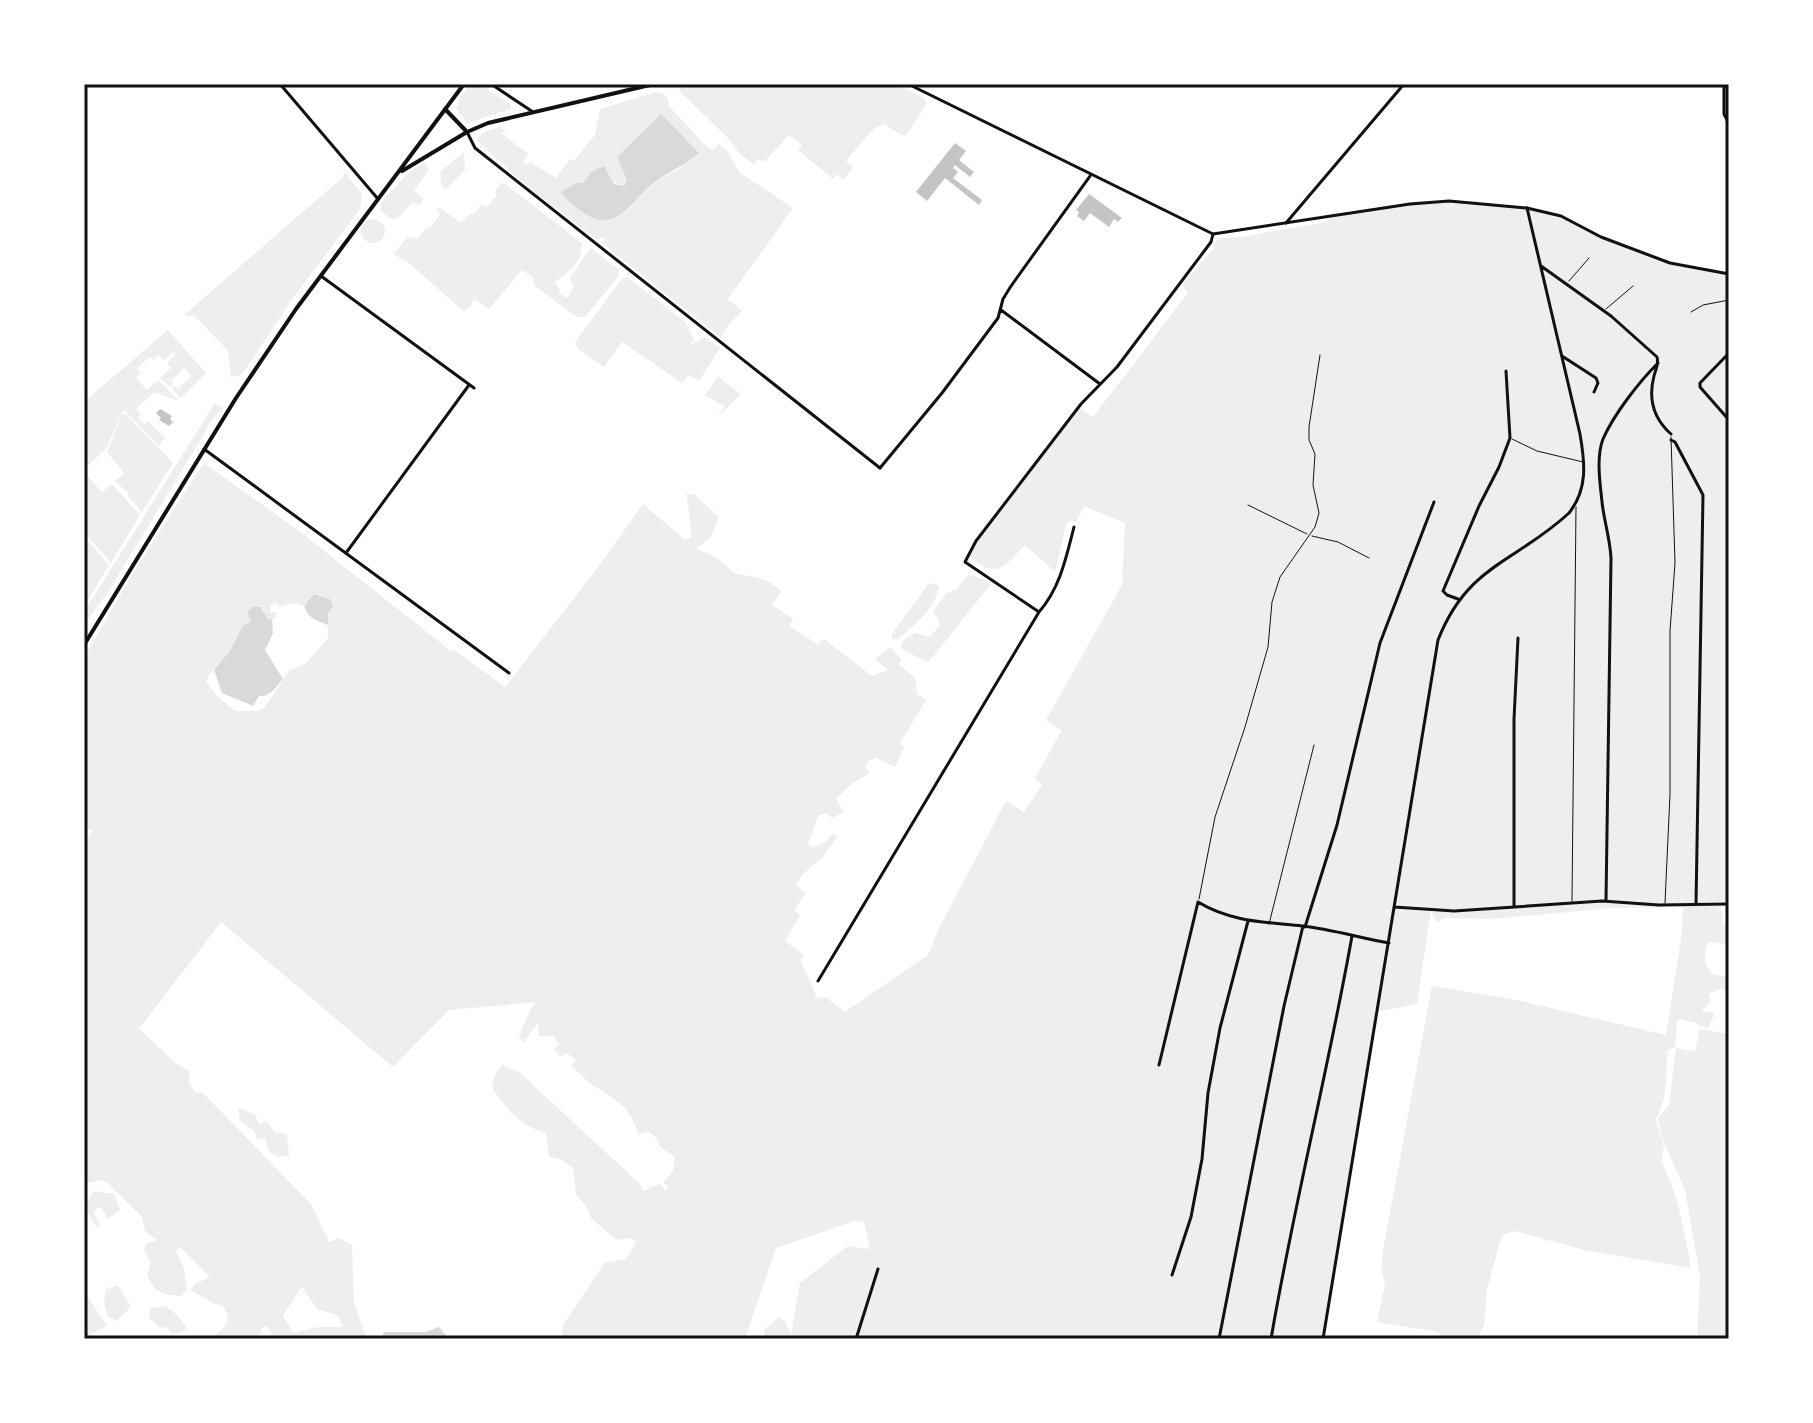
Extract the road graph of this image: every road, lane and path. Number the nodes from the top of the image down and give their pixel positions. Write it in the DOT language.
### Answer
graph roads {
  1 [pos="280,84"];
  2 [pos="464,84"];
  3 [pos="491,84"];
  4 [pos="654,84"];
  5 [pos="908,84"];
  6 [pos="1404,84"];
  7 [pos="1724,84"];
  8 [pos="445,109"];
  9 [pos="533,112"];
  10 [pos="1729,124"];
  11 [pos="467,132"];
  12 [pos="398,173"];
  13 [pos="1090,176"];
  14 [pos="378,199"];
  15 [pos="1527,208"];
  16 [pos="1286,223"];
  17 [pos="1213,234"];
  18 [pos="1589,258"];
  19 [pos="1541,266"];
  20 [pos="1729,274"];
  21 [pos="321,276"];
  22 [pos="1567,283"];
  23 [pos="1633,286"];
  24 [pos="1729,300"];
  25 [pos="999,308"];
  26 [pos="1604,311"];
  27 [pos="1691,312"];
  28 [pos="1729,353"];
  29 [pos="1320,355"];
  30 [pos="1562,356"];
  31 [pos="1658,363"];
  32 [pos="1506,371"];
  33 [pos="1100,384"];
  34 [pos="1594,392"];
  35 [pos="1729,420"];
  36 [pos="1671,437"];
  37 [pos="1510,438"];
  38 [pos="204,449"];
  39 [pos="1584,462"];
  40 [pos="1434,502"];
  41 [pos="1576,504"];
  42 [pos="1248,505"];
  43 [pos="1074,527"];
  44 [pos="1309,535"];
  45 [pos="346,553"];
  46 [pos="1369,558"];
  47 [pos="1458,599"];
  48 [pos="1039,612"];
  49 [pos="1518,638"];
  50 [pos="84,645"];
  51 [pos="509,673"];
  52 [pos="1314,745"];
  53 [pos="1606,901"];
  54 [pos="1198,902"];
  55 [pos="1572,904"];
  56 [pos="1696,904"];
  57 [pos="1729,904"];
  58 [pos="1665,905"];
  59 [pos="1394,907"];
  60 [pos="1514,907"];
  61 [pos="1248,921"];
  62 [pos="1269,924"];
  63 [pos="1304,926"];
  64 [pos="1352,936"];
  65 [pos="1389,943"];
  66 [pos="818,981"];
  67 [pos="1159,1065"];
  68 [pos="878,1269"];
  69 [pos="1172,1275"];
  70 [pos="856,1339"];
  71 [pos="1219,1339"];
  72 [pos="1271,1339"];
  73 [pos="1323,1339"];
  1 -- 14 [label="street"];
  2 -- 8 [label="main road"];
  3 -- 9 [label="street"];
  4 -- 9 [label="main road"];
  5 -- 13 [label="street"];
  6 -- 16 [label="street"];
  7 -- 10 [label="street"];
  8 -- 11 [label="main road"];
  8 -- 12 [label="main road"];
  9 -- 11 [label="main road"];
  11 -- 12 [label="main road"];
  11 -- 25 [label="street"];
  12 -- 14 [label="main road"];
  13 -- 17 [label="street"];
  13 -- 25 [label="street"];
  14 -- 21 [label="main road"];
  15 -- 16 [label="street"];
  15 -- 19 [label="street"];
  15 -- 20 [label="street"];
  16 -- 17 [label="street"];
  17 -- 33 [label="street"];
  18 -- 22 [label="lane"];
  19 -- 22 [label="street"];
  19 -- 30 [label="street"];
  21 -- 38 [label="main road"];
  21 -- 45 [label="street"];
  22 -- 26 [label="street"];
  23 -- 26 [label="lane"];
  24 -- 27 [label="lane"];
  25 -- 33 [label="street"];
  26 -- 31 [label="street"];
  28 -- 35 [label="street"];
  29 -- 44 [label="lane"];
  30 -- 34 [label="street"];
  30 -- 39 [label="street"];
  31 -- 36 [label="street"];
  31 -- 53 [label="street"];
  32 -- 37 [label="street"];
  33 -- 48 [label="street"];
  36 -- 56 [label="street"];
  36 -- 58 [label="lane"];
  37 -- 39 [label="lane"];
  37 -- 47 [label="street"];
  38 -- 45 [label="street"];
  38 -- 50 [label="main road"];
  39 -- 41 [label="street"];
  40 -- 63 [label="street"];
  41 -- 47 [label="street"];
  41 -- 55 [label="lane"];
  42 -- 44 [label="lane"];
  43 -- 48 [label="street"];
  44 -- 46 [label="lane"];
  44 -- 54 [label="lane"];
  45 -- 51 [label="street"];
  47 -- 59 [label="street"];
  48 -- 66 [label="street"];
  49 -- 60 [label="street"];
  52 -- 62 [label="lane"];
  53 -- 55 [label="street"];
  53 -- 58 [label="street"];
  54 -- 61 [label="street"];
  54 -- 67 [label="street"];
  55 -- 60 [label="street"];
  56 -- 57 [label="street"];
  56 -- 58 [label="street"];
  59 -- 60 [label="street"];
  59 -- 65 [label="street"];
  61 -- 62 [label="street"];
  61 -- 69 [label="street"];
  62 -- 63 [label="street"];
  63 -- 64 [label="street"];
  63 -- 71 [label="street"];
  64 -- 65 [label="street"];
  64 -- 72 [label="street"];
  65 -- 73 [label="street"];
  68 -- 70 [label="street"];
}
